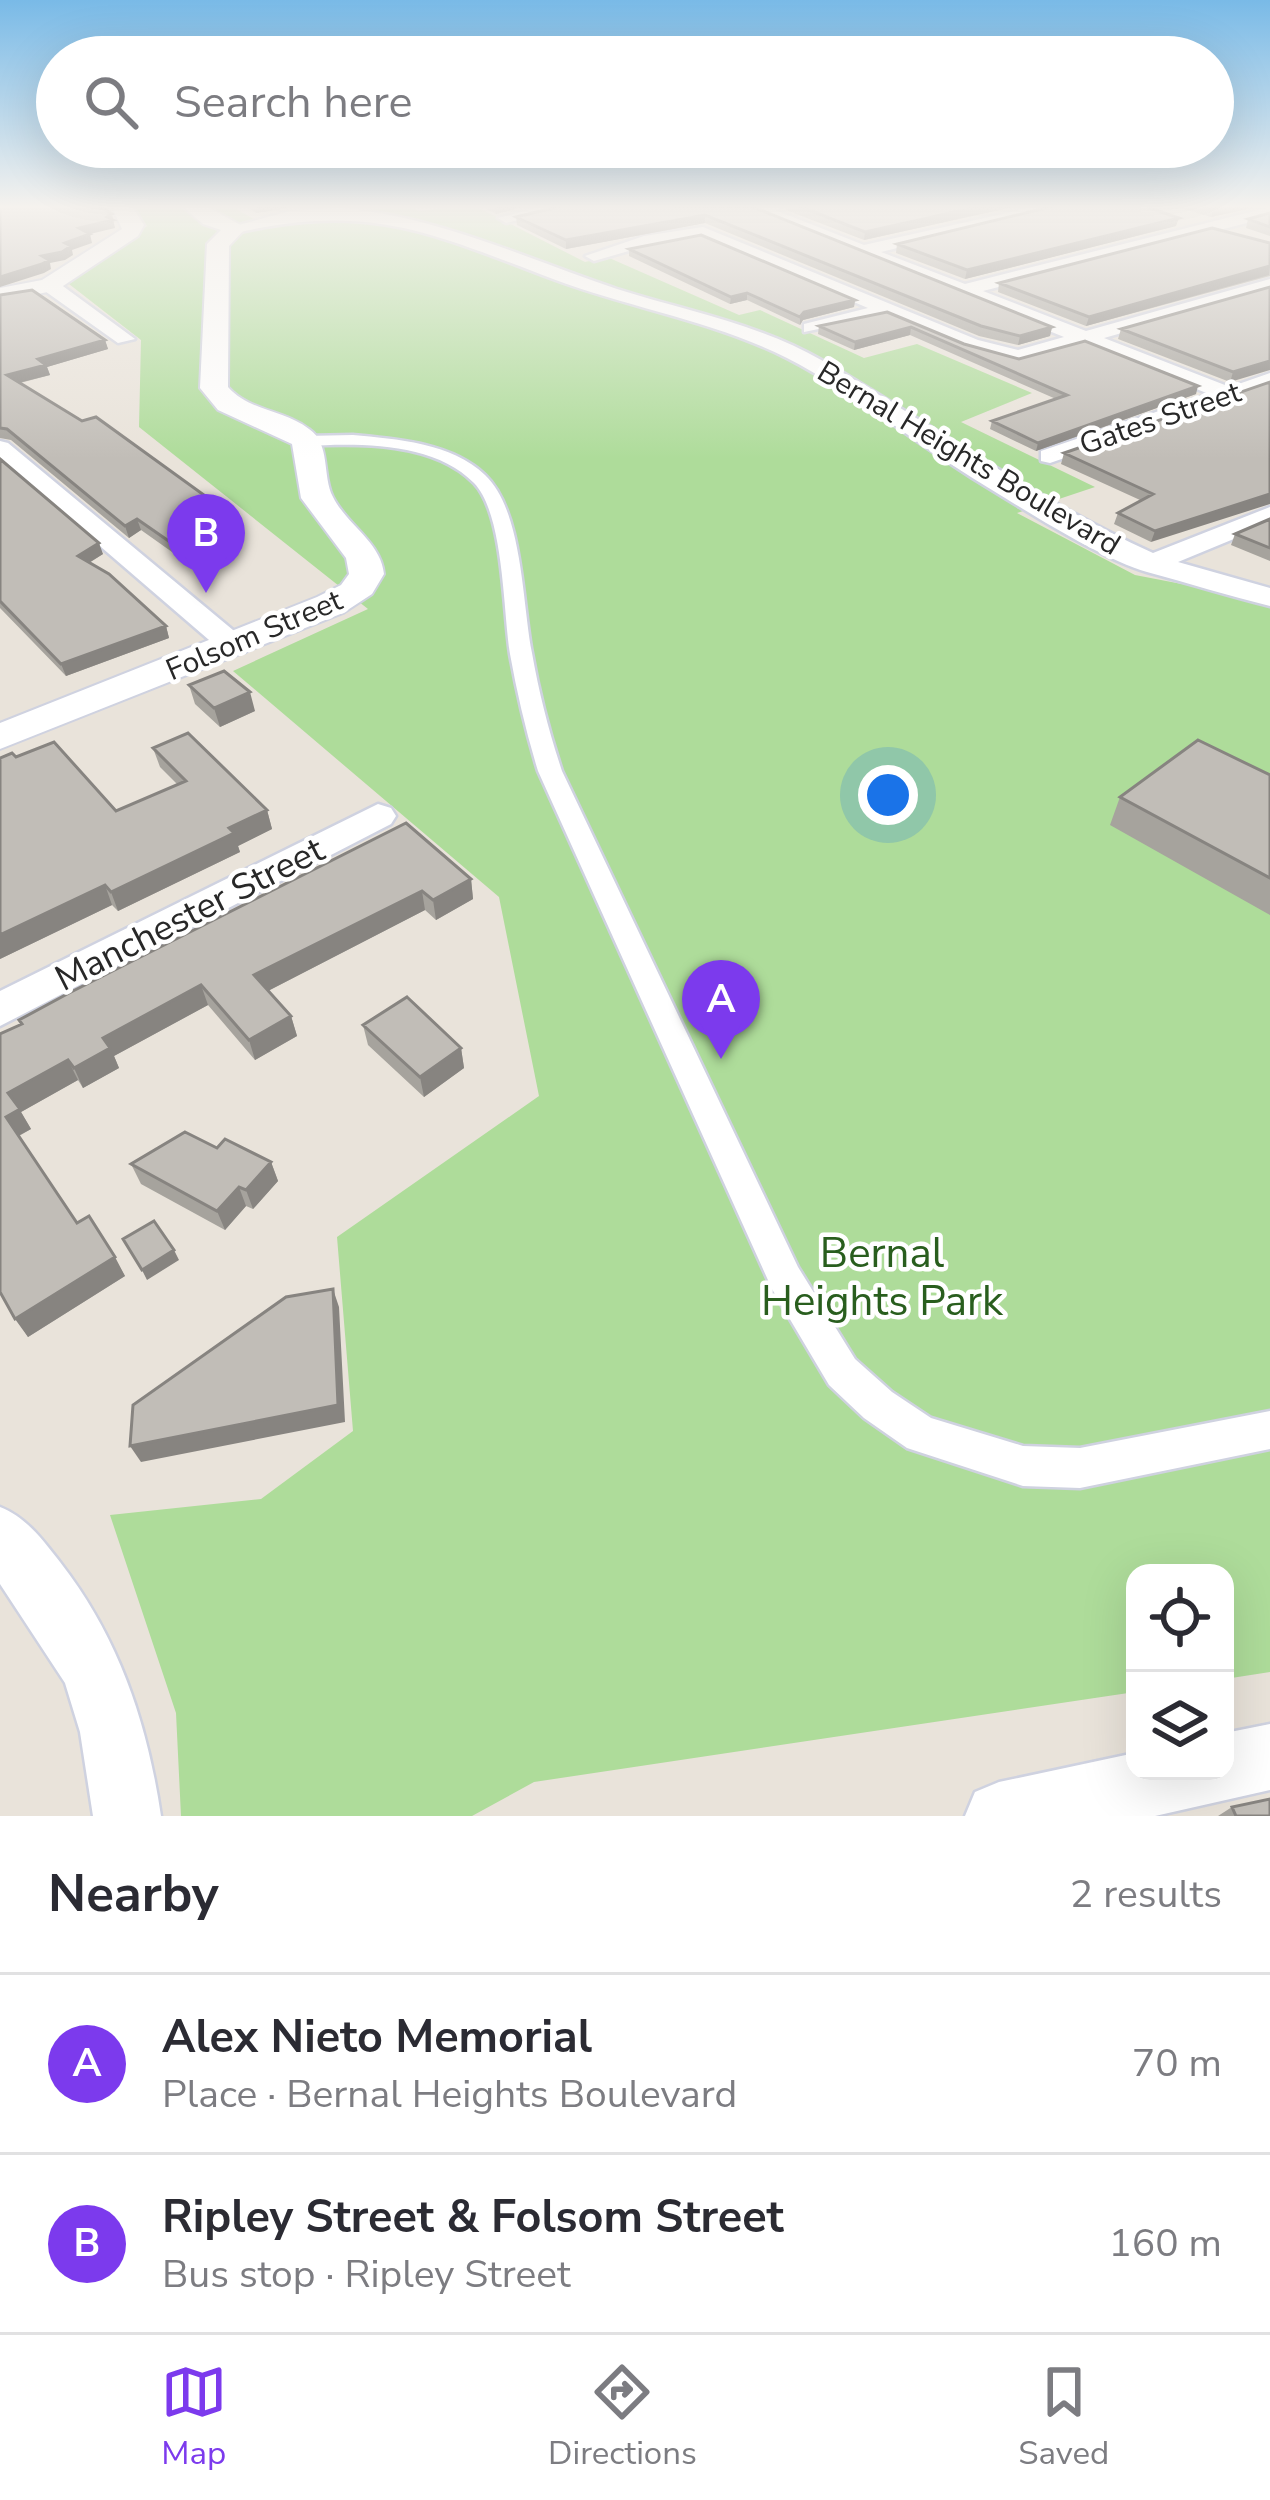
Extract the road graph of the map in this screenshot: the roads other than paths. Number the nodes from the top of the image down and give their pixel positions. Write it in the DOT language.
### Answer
graph roads {
  1 [pos="56,290"];
  2 [pos="217,290"];
  3 [pos="601,290"];
  4 [pos="841,290"];
  5 [pos="970,290"];
  6 [pos="1253,290"];
  7 [pos="936,301"];
  8 [pos="888,309"];
  9 [pos="1032,314"];
  10 [pos="811,328"];
  11 [pos="1088,336"];
  12 [pos="125,339"];
  13 [pos="1270,380"];
  14 [pos="1229,394"];
  15 [pos="306,441"];
  16 [pos="0,448"];
  17 [pos="1049,456"];
  18 [pos="1270,515"];
  19 [pos="1150,564"];
  20 [pos="1270,597"];
  21 [pos="234,646"];
  22 [pos="0,737"];
  23 [pos="378,816"];
  24 [pos="0,1010"];
  25 [pos="1270,1430"];
  26 [pos="0,1537"];
  27 [pos="1270,1757"];
  28 [pos="1234,1765"];
  29 [pos="1165,1780"];
  30 [pos="127,1816"];
  31 [pos="999,1816"];
  1 -- 12 [label="street"];
  2 -- 15 [label="street"];
  3 -- 19 [label="street, Bernal Heights Boulevard"];
  4 -- 8 [label="street"];
  5 -- 9 [label="street"];
  6 -- 11 [label="street"];
  7 -- 9 [label="street"];
  8 -- 10 [label="street"];
  8 -- 11 [label="street"];
  9 -- 11 [label="street"];
  11 -- 14 [label="street"];
  13 -- 14 [label="street, Gates Street"];
  14 -- 17 [label="street, Gates Street"];
  15 -- 21 [label="street, Folsom Street"];
  15 -- 25 [label="street"];
  16 -- 21 [label="street"];
  18 -- 19 [label="street"];
  19 -- 20 [label="street, Bernal Heights Boulevard"];
  21 -- 22 [label="street, Folsom Street"];
  23 -- 24 [label="street, Manchester Street"];
  26 -- 30 [label="street"];
  27 -- 28 [label="street"];
  29 -- 31 [label="street"];
}
